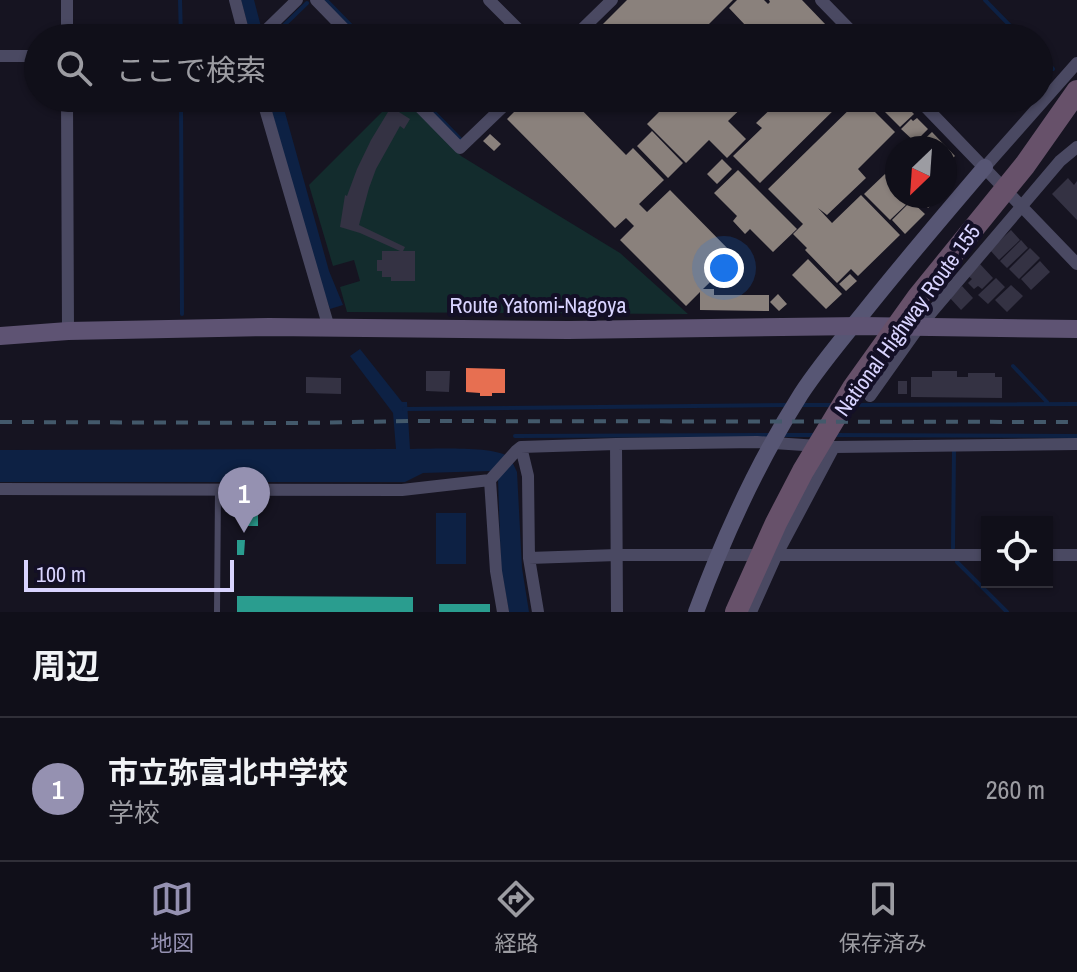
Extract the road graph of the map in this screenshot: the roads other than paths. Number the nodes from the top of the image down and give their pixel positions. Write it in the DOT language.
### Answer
graph roads {
  1 [pos="67,0"];
  2 [pos="235,0"];
  3 [pos="297,0"];
  4 [pos="316,0"];
  5 [pos="489,0"];
  6 [pos="612,0"];
  7 [pos="821,0"];
  8 [pos="67,24"];
  9 [pos="241,24"];
  10 [pos="273,24"];
  11 [pos="339,24"];
  12 [pos="513,24"];
  13 [pos="587,24"];
  14 [pos="844,24"];
  15 [pos="0,56"];
  16 [pos="24,56"];
  17 [pos="1077,63"];
  18 [pos="1053,90"];
  19 [pos="1077,91"];
  20 [pos="67,112"];
  21 [pos="266,112"];
  22 [pos="425,112"];
  23 [pos="497,112"];
  24 [pos="931,112"];
  25 [pos="1034,112"];
  26 [pos="1077,114"];
  27 [pos="1077,147"];
  28 [pos="1025,165"];
  29 [pos="985,167"];
  30 [pos="1021,206"];
  31 [pos="1077,264"];
  32 [pos="919,327"];
  33 [pos="329,328"];
  34 [pos="1077,329"];
  35 [pos="68,331"];
  36 [pos="0,336"];
  37 [pos="870,396"];
  38 [pos="616,444"];
  39 [pos="1077,444"];
  40 [pos="834,447"];
  41 [pos="517,451"];
  42 [pos="491,479"];
  43 [pos="0,489"];
  44 [pos="218,489"];
  45 [pos="617,555"];
  46 [pos="981,555"];
  47 [pos="1053,555"];
  48 [pos="1077,555"];
  49 [pos="776,556"];
  50 [pos="529,558"];
  51 [pos="217,612"];
  52 [pos="503,612"];
  53 [pos="538,612"];
  54 [pos="617,612"];
  55 [pos="696,612"];
  56 [pos="736,612"];
  57 [pos="751,612"];
  1 -- 8 [label="street"];
  2 -- 9 [label="street"];
  3 -- 10 [label="street"];
  4 -- 11 [label="street"];
  5 -- 12 [label="street"];
  6 -- 13 [label="street"];
  7 -- 14 [label="street"];
  15 -- 16 [label="street"];
  17 -- 18 [label="street"];
  19 -- 28 [label="highway, National Highway Route 155"];
  20 -- 35 [label="street"];
  21 -- 33 [label="street"];
  22 -- 23 [label="street"];
  24 -- 29 [label="street"];
  25 -- 29 [label="street"];
  26 -- 28 [label="highway, National Highway Route 155"];
  27 -- 30 [label="street"];
  28 -- 56 [label="highway, National Highway Route 155"];
  29 -- 30 [label="street"];
  29 -- 55 [label="street"];
  30 -- 31 [label="street"];
  30 -- 32 [label="street"];
  32 -- 33 [label="main road, Route Yatomi-Nagoya"];
  32 -- 34 [label="main road, Route Yatomi-Nagoya"];
  32 -- 37 [label="street"];
  33 -- 35 [label="main road, Route Yatomi-Nagoya"];
  35 -- 36 [label="main road, Route Yatomi-Nagoya"];
  38 -- 40 [label="street"];
  38 -- 41 [label="street"];
  38 -- 45 [label="street"];
  39 -- 40 [label="street"];
  40 -- 49 [label="street"];
  41 -- 42 [label="street"];
  41 -- 50 [label="street"];
  42 -- 44 [label="street"];
  42 -- 52 [label="street"];
  43 -- 44 [label="street"];
  44 -- 51 [label="lane"];
  45 -- 49 [label="street"];
  45 -- 50 [label="street"];
  45 -- 54 [label="street"];
  46 -- 49 [label="street"];
  47 -- 48 [label="street"];
  49 -- 57 [label="street"];
  50 -- 53 [label="street"];
}
